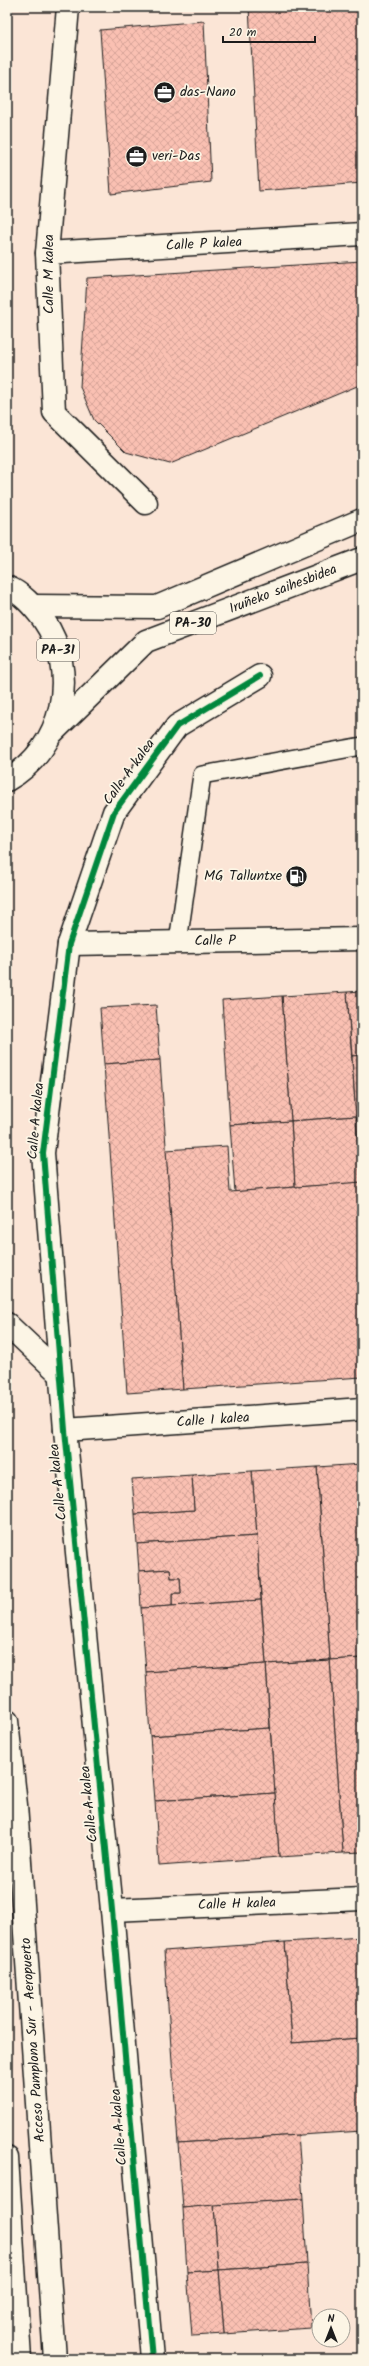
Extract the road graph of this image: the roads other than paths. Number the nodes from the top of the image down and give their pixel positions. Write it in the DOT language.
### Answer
graph roads {
  1 [pos="68,7"];
  2 [pos="362,234"];
  3 [pos="47,253"];
  4 [pos="146,503"];
  5 [pos="362,520"];
  6 [pos="362,559"];
  7 [pos="7,587"];
  8 [pos="33,606"];
  9 [pos="260,676"];
  10 [pos="53,732"];
  11 [pos="362,746"];
  12 [pos="7,780"];
  13 [pos="362,939"];
  14 [pos="178,942"];
  15 [pos="69,944"];
  16 [pos="7,1324"];
  17 [pos="60,1374"];
  18 [pos="362,1409"];
  19 [pos="65,1430"];
  20 [pos="7,1721"];
  21 [pos="362,1899"];
  22 [pos="112,1910"];
  23 [pos="7,2158"];
  24 [pos="20,2359"];
  25 [pos="55,2359"];
  26 [pos="152,2359"];
  1 -- 3 [label="main road, Calle M kalea"];
  2 -- 3 [label="main road, Calle P kalea"];
  3 -- 4 [label="main road, Calle M kalea"];
  5 -- 8 [label="main road, PA-30"];
  6 -- 10 [label="main road, Iruñeko saihesbidea / PA-30"];
  7 -- 8 [label="main road, PA-31"];
  8 -- 10 [label="main road, PA-31"];
  9 -- 15 [label="main road, Calle A kalea"];
  10 -- 12 [label="main road, PA-31"];
  11 -- 14 [label="lane"];
  13 -- 14 [label="main road, Calle P"];
  14 -- 15 [label="main road, Calle P"];
  15 -- 17 [label="main road, Calle A kalea"];
  16 -- 17 [label="main road"];
  17 -- 19 [label="main road, Calle A kalea"];
  18 -- 19 [label="main road, Calle I kalea"];
  19 -- 22 [label="main road, Calle A kalea"];
  20 -- 25 [label="main road, Acceso Pamplona Sur - Aeropuerto"];
  21 -- 22 [label="main road, Calle H kalea"];
  22 -- 26 [label="main road, Calle A kalea"];
  23 -- 24 [label="main road"];
}
